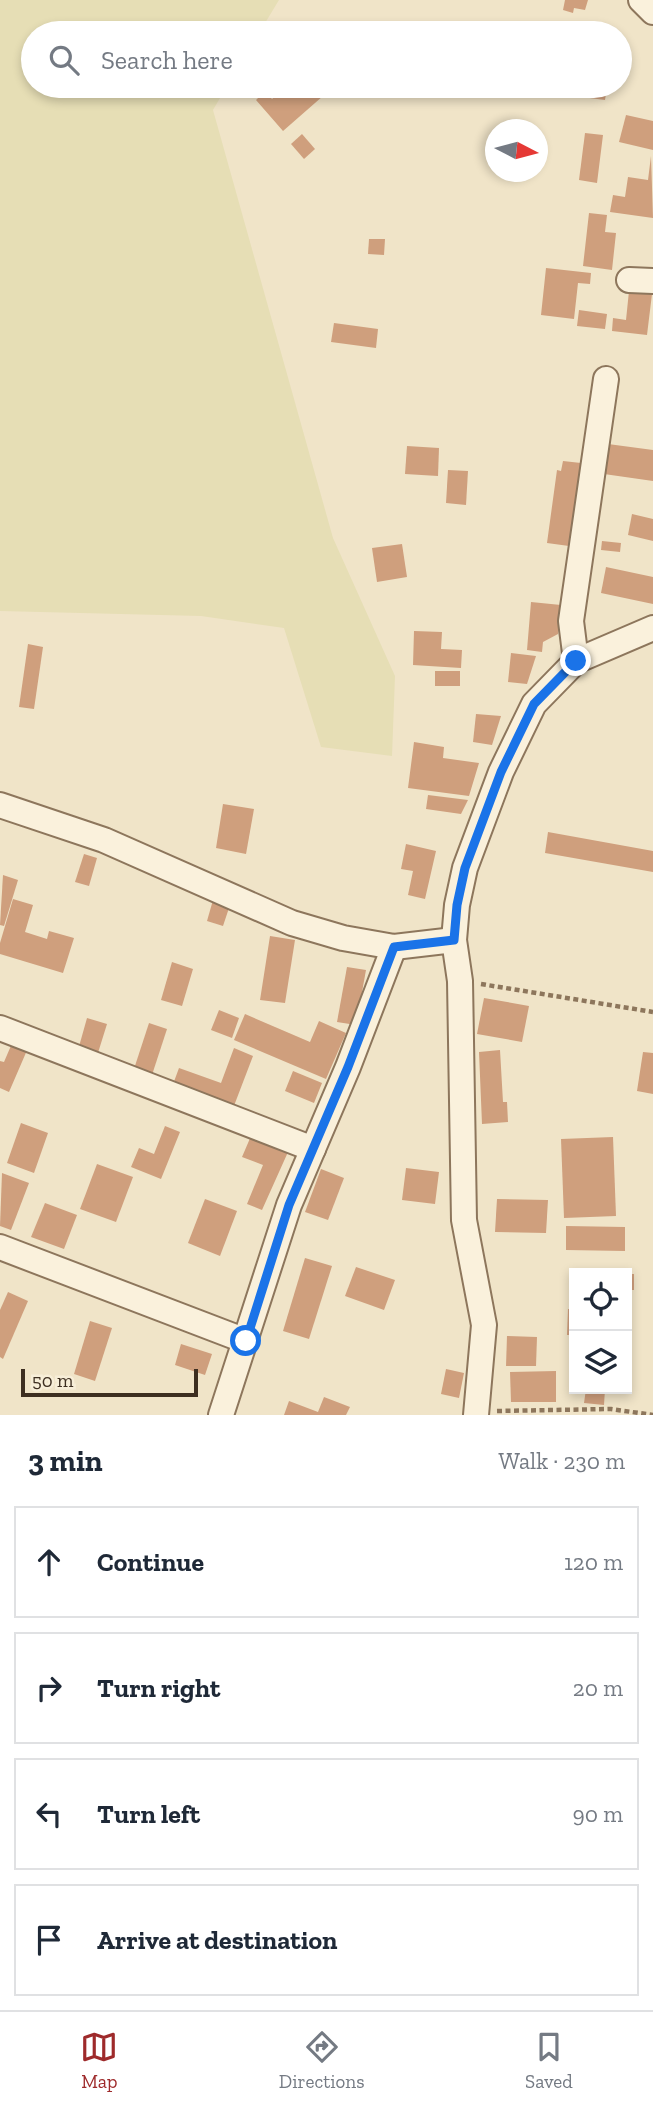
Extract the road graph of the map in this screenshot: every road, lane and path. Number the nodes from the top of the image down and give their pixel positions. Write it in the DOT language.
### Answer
graph roads {
  1 [pos="641,0"];
  2 [pos="653,12"];
  3 [pos="606,379"];
  4 [pos="653,628"];
  5 [pos="576,661"];
  6 [pos="0,805"];
  7 [pos="454,940"];
  8 [pos="394,947"];
  9 [pos="460,981"];
  10 [pos="653,1012"];
  11 [pos="0,1028"];
  12 [pos="313,1149"];
  13 [pos="0,1247"];
  14 [pos="246,1341"];
  15 [pos="476,1413"];
  16 [pos="222,1415"];
  17 [pos="653,1415"];
  1 -- 2 [label="street"];
  3 -- 5 [label="street"];
  4 -- 5 [label="street"];
  5 -- 7 [label="street"];
  6 -- 8 [label="street"];
  7 -- 8 [label="street"];
  7 -- 9 [label="street"];
  8 -- 12 [label="street"];
  9 -- 10 [label="path"];
  9 -- 15 [label="street"];
  11 -- 12 [label="street"];
  12 -- 14 [label="street"];
  13 -- 14 [label="street"];
  14 -- 16 [label="street"];
  15 -- 17 [label="path"];
}
